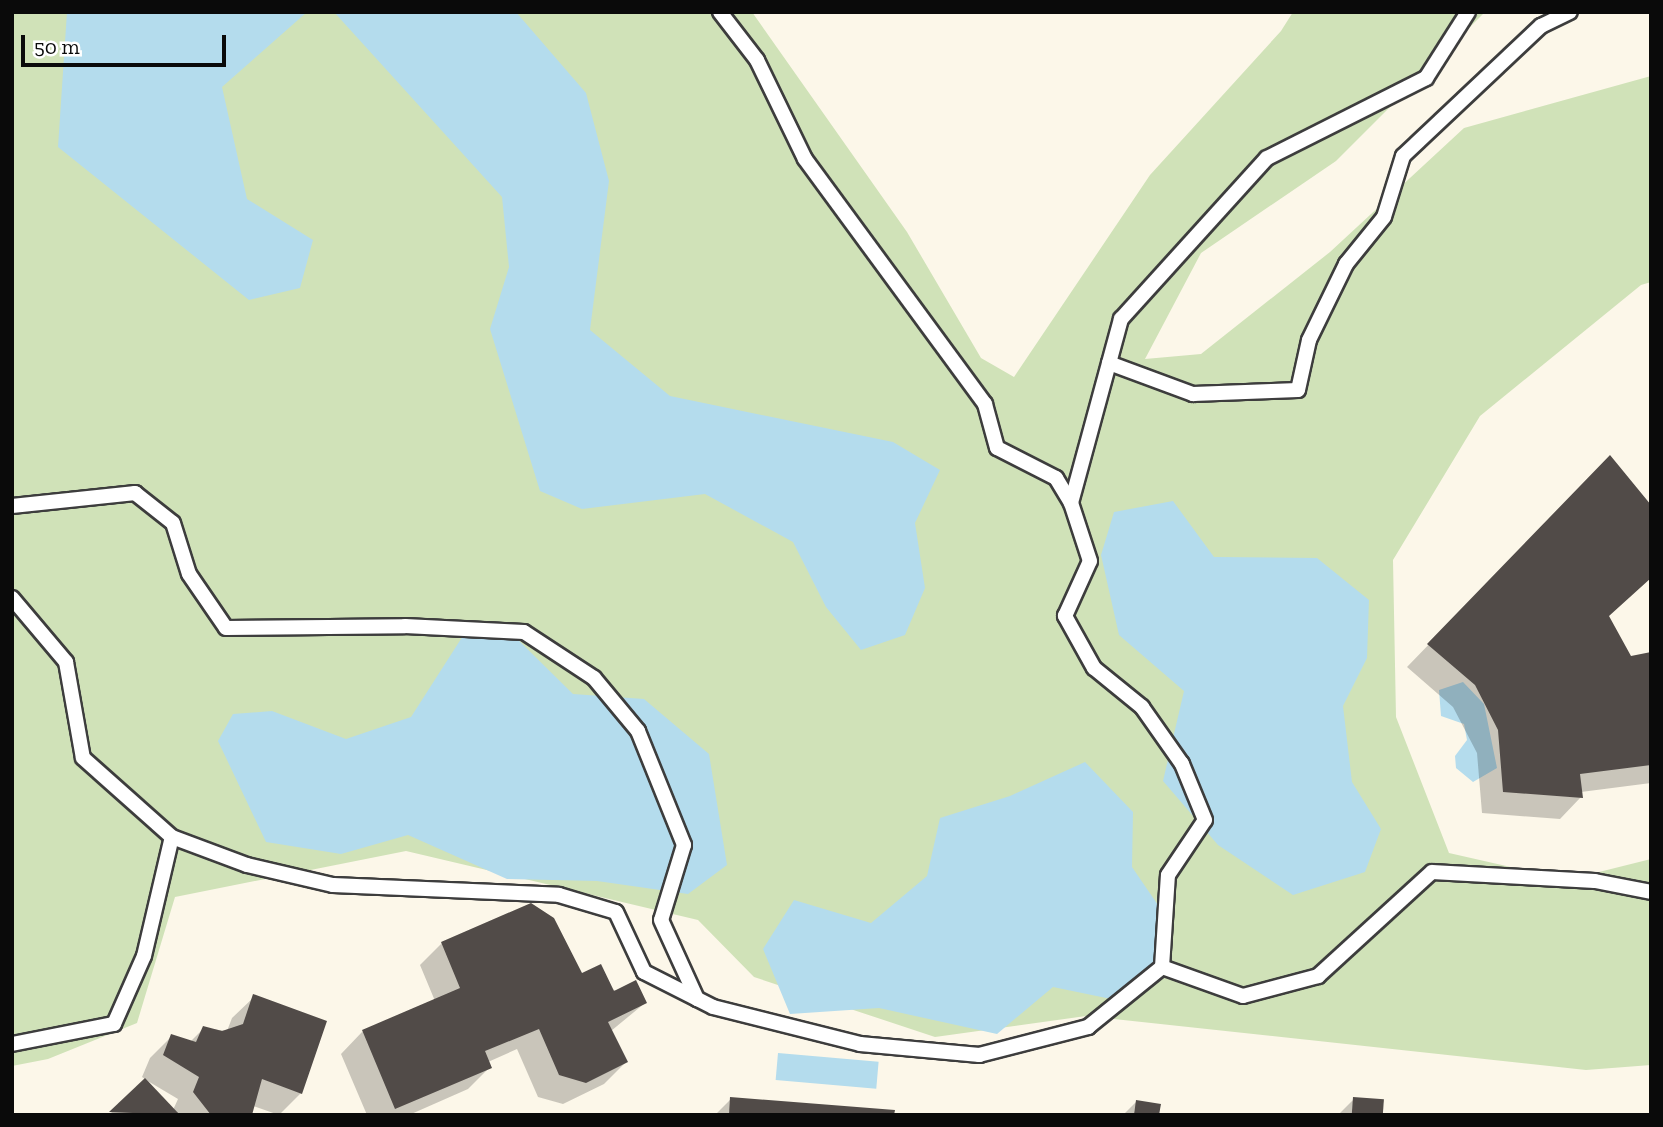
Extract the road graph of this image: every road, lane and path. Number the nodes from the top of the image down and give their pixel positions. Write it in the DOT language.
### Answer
graph roads {
  1 [pos="720,12"];
  2 [pos="1468,12"];
  3 [pos="1570,12"];
  4 [pos="1109,363"];
  5 [pos="1071,503"];
  6 [pos="12,506"];
  7 [pos="12,598"];
  8 [pos="172,837"];
  9 [pos="1651,892"];
  10 [pos="1162,967"];
  11 [pos="698,999"];
  12 [pos="12,1044"];
  1 -- 5 [label="lane"];
  2 -- 4 [label="lane"];
  3 -- 4 [label="lane"];
  4 -- 5 [label="lane"];
  5 -- 10 [label="lane"];
  6 -- 11 [label="lane"];
  7 -- 8 [label="lane"];
  8 -- 11 [label="lane"];
  8 -- 12 [label="lane"];
  9 -- 10 [label="lane"];
  10 -- 11 [label="lane"];
}
